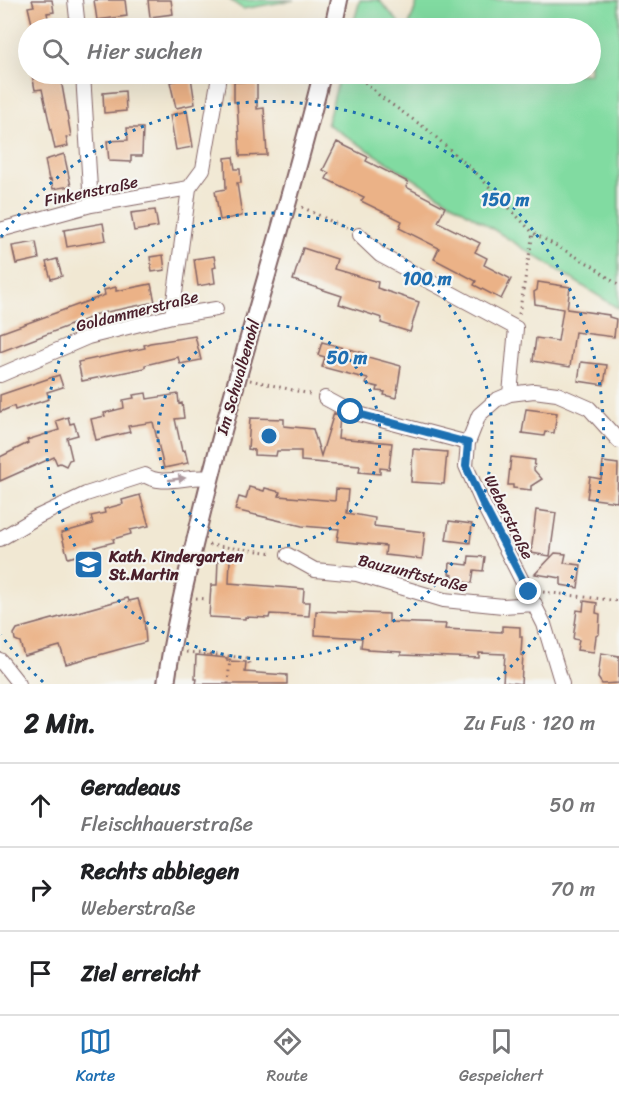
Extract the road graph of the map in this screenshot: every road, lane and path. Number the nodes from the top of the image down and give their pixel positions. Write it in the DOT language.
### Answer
graph roads {
  1 [pos="75,0"];
  2 [pos="339,0"];
  3 [pos="77,18"];
  4 [pos="335,18"];
  5 [pos="84,84"];
  6 [pos="218,84"];
  7 [pos="319,84"];
  8 [pos="367,84"];
  9 [pos="189,188"];
  10 [pos="91,205"];
  11 [pos="300,206"];
  12 [pos="0,230"];
  13 [pos="533,233"];
  14 [pos="359,235"];
  15 [pos="619,286"];
  16 [pos="216,309"];
  17 [pos="172,316"];
  18 [pos="516,328"];
  19 [pos="0,375"];
  20 [pos="250,380"];
  21 [pos="510,394"];
  22 [pos="325,398"];
  23 [pos="619,441"];
  24 [pos="468,443"];
  25 [pos="210,478"];
  26 [pos="0,539"];
  27 [pos="206,544"];
  28 [pos="288,555"];
  29 [pos="194,598"];
  30 [pos="532,598"];
  31 [pos="206,599"];
  32 [pos="619,601"];
  33 [pos="184,652"];
  34 [pos="230,656"];
  35 [pos="0,660"];
  36 [pos="250,666"];
  37 [pos="20,684"];
  38 [pos="166,684"];
  39 [pos="228,684"];
  40 [pos="562,684"];
  1 -- 3 [label="street"];
  2 -- 4 [label="street"];
  5 -- 10 [label="street"];
  6 -- 9 [label="street"];
  7 -- 25 [label="street, Im Schwalbenohl"];
  8 -- 13 [label="path"];
  9 -- 10 [label="street, Finkenstraße"];
  9 -- 17 [label="street"];
  10 -- 12 [label="street, Finkenstraße"];
  11 -- 14 [label="path"];
  13 -- 15 [label="path"];
  13 -- 18 [label="path"];
  14 -- 18 [label="street"];
  16 -- 17 [label="street, Goldammerstraße"];
  17 -- 19 [label="street, Goldammerstraße"];
  18 -- 21 [label="street"];
  20 -- 22 [label="path"];
  21 -- 23 [label="street, Weberstraße"];
  21 -- 24 [label="street, Weberstraße"];
  22 -- 24 [label="street"];
  24 -- 30 [label="street, Weberstraße"];
  26 -- 25 [label="street, one-way"];
  25 -- 38 [label="street, Im Schwalbenohl"];
  27 -- 28 [label="path"];
  28 -- 30 [label="street, Bauzunftstraße"];
  29 -- 31 [label="path"];
  30 -- 32 [label="path"];
  30 -- 40 [label="street, Weberstraße"];
  33 -- 34 [label="path"];
  34 -- 36 [label="path"];
  34 -- 39 [label="path"];
  35 -- 37 [label="street"];
}
